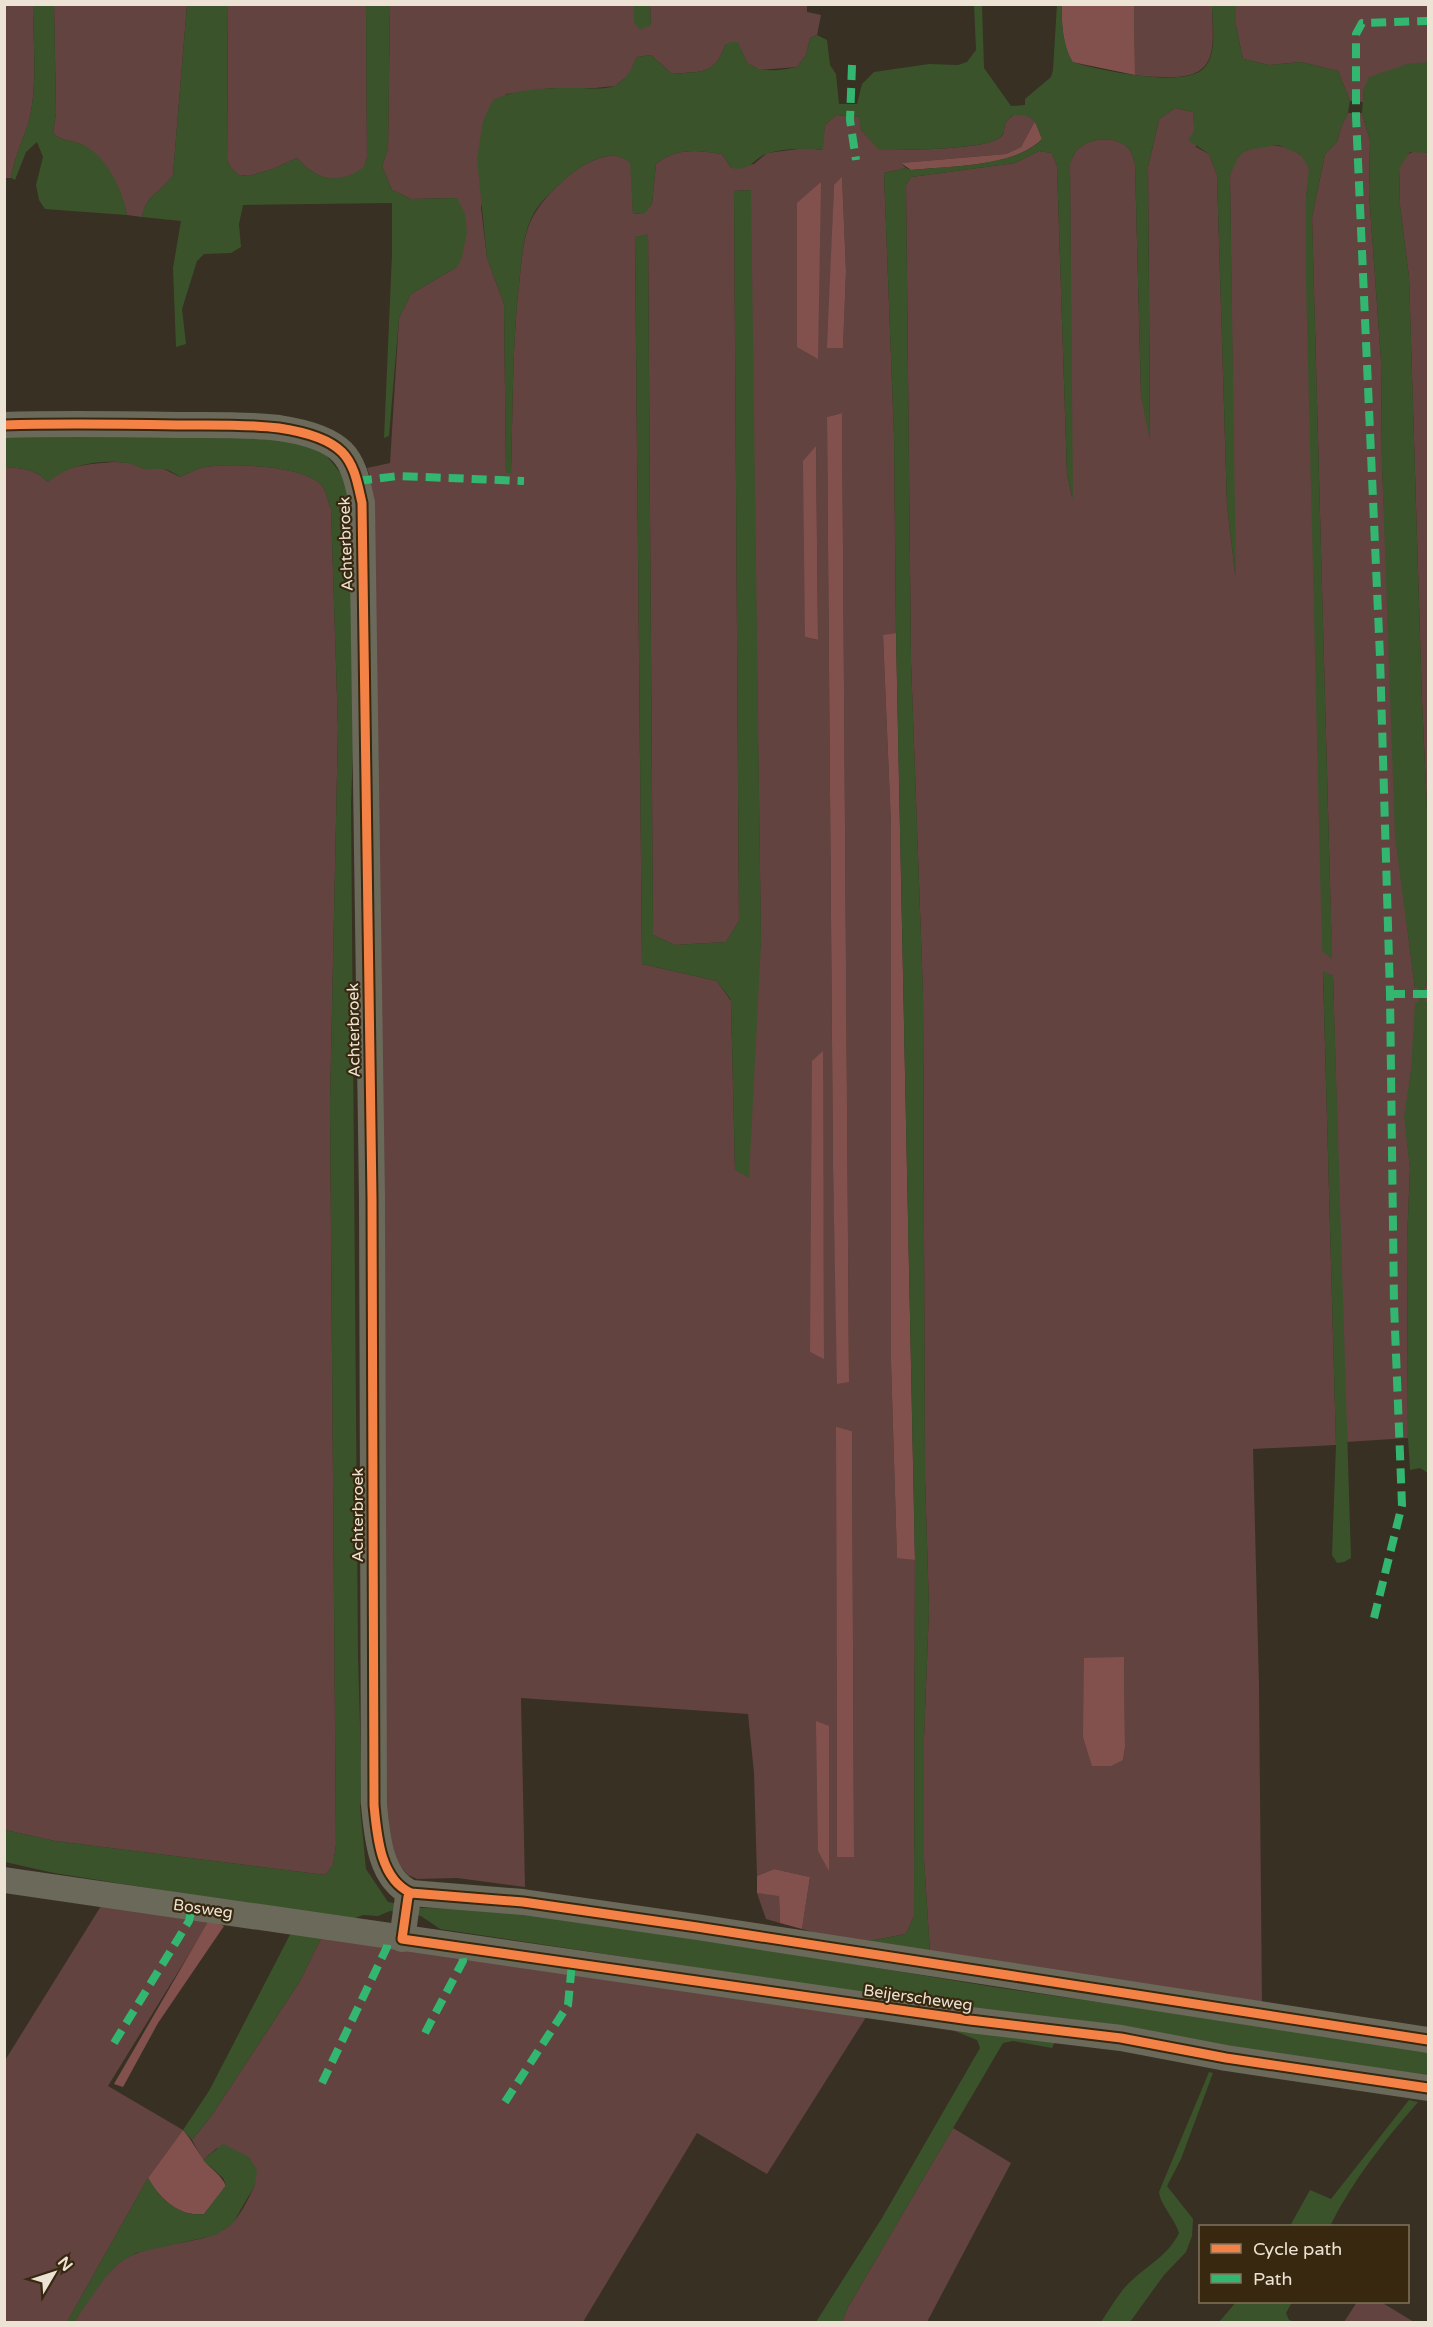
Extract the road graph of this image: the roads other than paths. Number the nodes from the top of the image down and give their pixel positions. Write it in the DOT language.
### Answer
graph roads {
  1 [pos="4,425"];
  2 [pos="4,1880"];
  3 [pos="410,1895"];
  4 [pos="403,1932"];
  5 [pos="1428,2040"];
  6 [pos="1428,2088"];
  1 -- 3 [label="street, Achterbroek"];
  2 -- 4 [label="street, Bosweg"];
  3 -- 4 [label="street"];
  3 -- 5 [label="street"];
  4 -- 6 [label="street, Beijerscheweg"];
}
